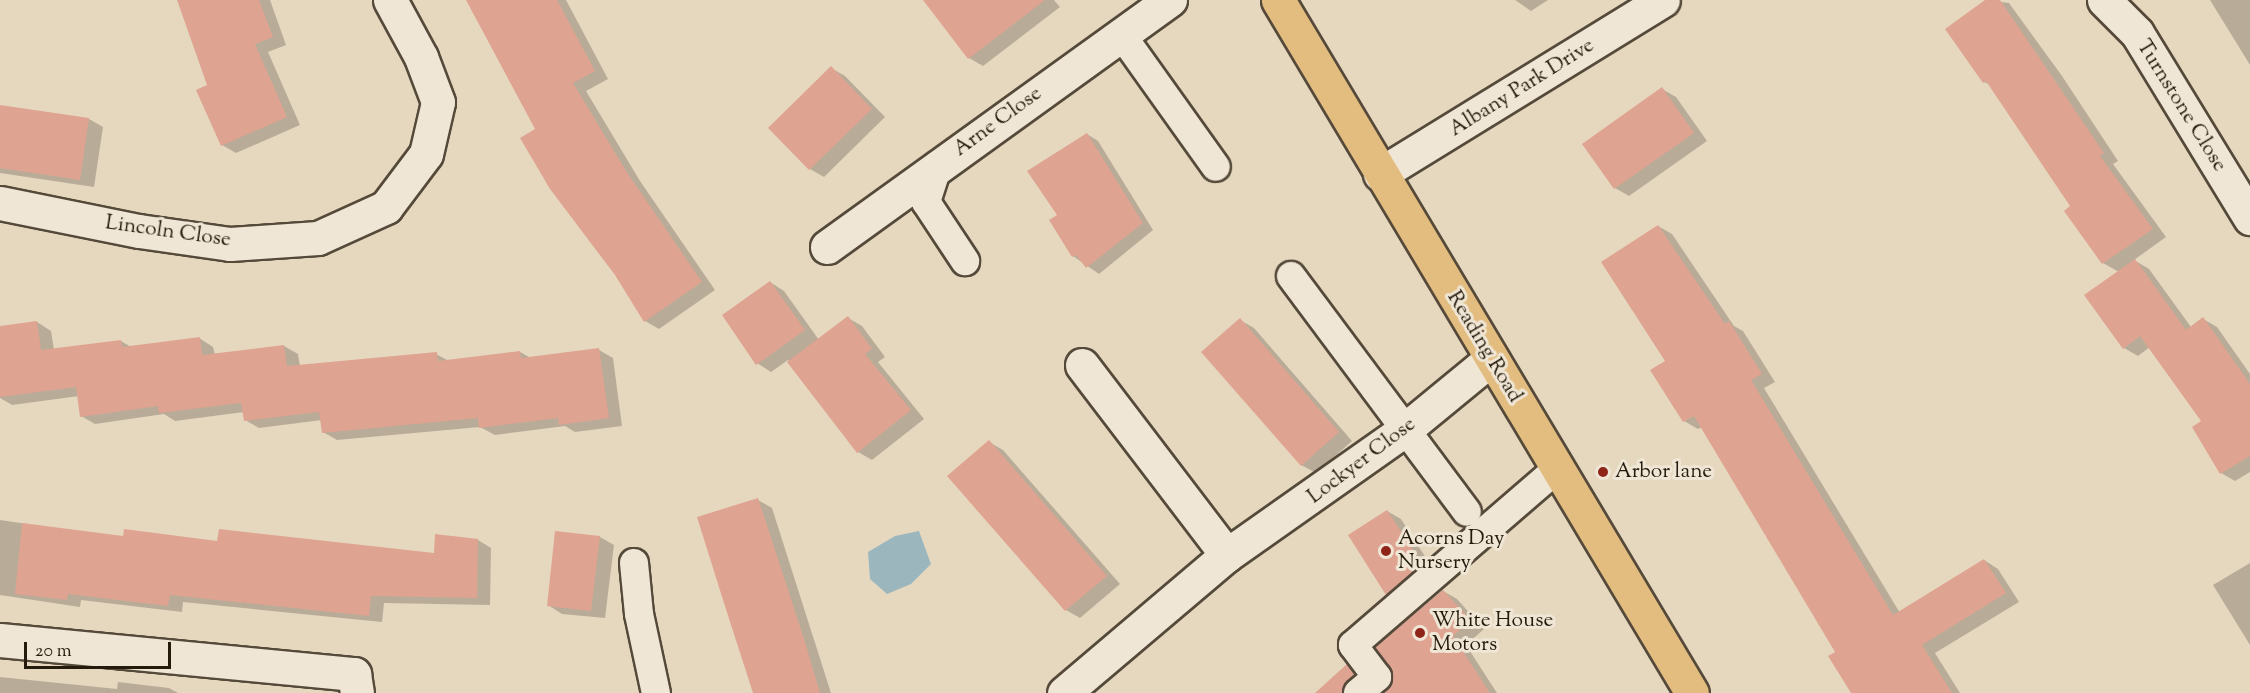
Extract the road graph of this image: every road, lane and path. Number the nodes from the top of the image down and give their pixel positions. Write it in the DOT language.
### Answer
graph roads {
  1 [pos="390,0"];
  2 [pos="1170,0"];
  3 [pos="1278,0"];
  4 [pos="1663,0"];
  5 [pos="2104,0"];
  6 [pos="1121,34"];
  7 [pos="938,165"];
  8 [pos="1216,167"];
  9 [pos="1380,174"];
  10 [pos="0,203"];
  11 [pos="2250,218"];
  12 [pos="827,247"];
  13 [pos="965,261"];
  14 [pos="1291,276"];
  15 [pos="1491,359"];
  16 [pos="1082,365"];
  17 [pos="1407,428"];
  18 [pos="1557,469"];
  19 [pos="1467,512"];
  20 [pos="1227,555"];
  21 [pos="634,563"];
  22 [pos="0,640"];
  23 [pos="357,693"];
  24 [pos="656,693"];
  25 [pos="1064,693"];
  26 [pos="1358,693"];
  27 [pos="1692,693"];
  1 -- 10 [label="street, Lincoln Close"];
  2 -- 6 [label="street, Arne Close"];
  3 -- 9 [label="main road, Reading Road"];
  4 -- 9 [label="street, Albany Park Drive"];
  5 -- 11 [label="street, Turnstone Close"];
  6 -- 7 [label="street, Arne Close"];
  6 -- 8 [label="lane"];
  7 -- 12 [label="street, Arne Close"];
  7 -- 13 [label="lane"];
  9 -- 15 [label="main road, Reading Road"];
  14 -- 17 [label="lane"];
  15 -- 17 [label="street, Lockyer Close"];
  15 -- 18 [label="main road, Reading Road"];
  16 -- 20 [label="street"];
  17 -- 19 [label="lane"];
  17 -- 20 [label="street, Lockyer Close"];
  18 -- 26 [label="lane"];
  18 -- 27 [label="main road, Reading Road"];
  20 -- 25 [label="street, Lockyer Close"];
  21 -- 24 [label="lane"];
  22 -- 23 [label="street"];
}
